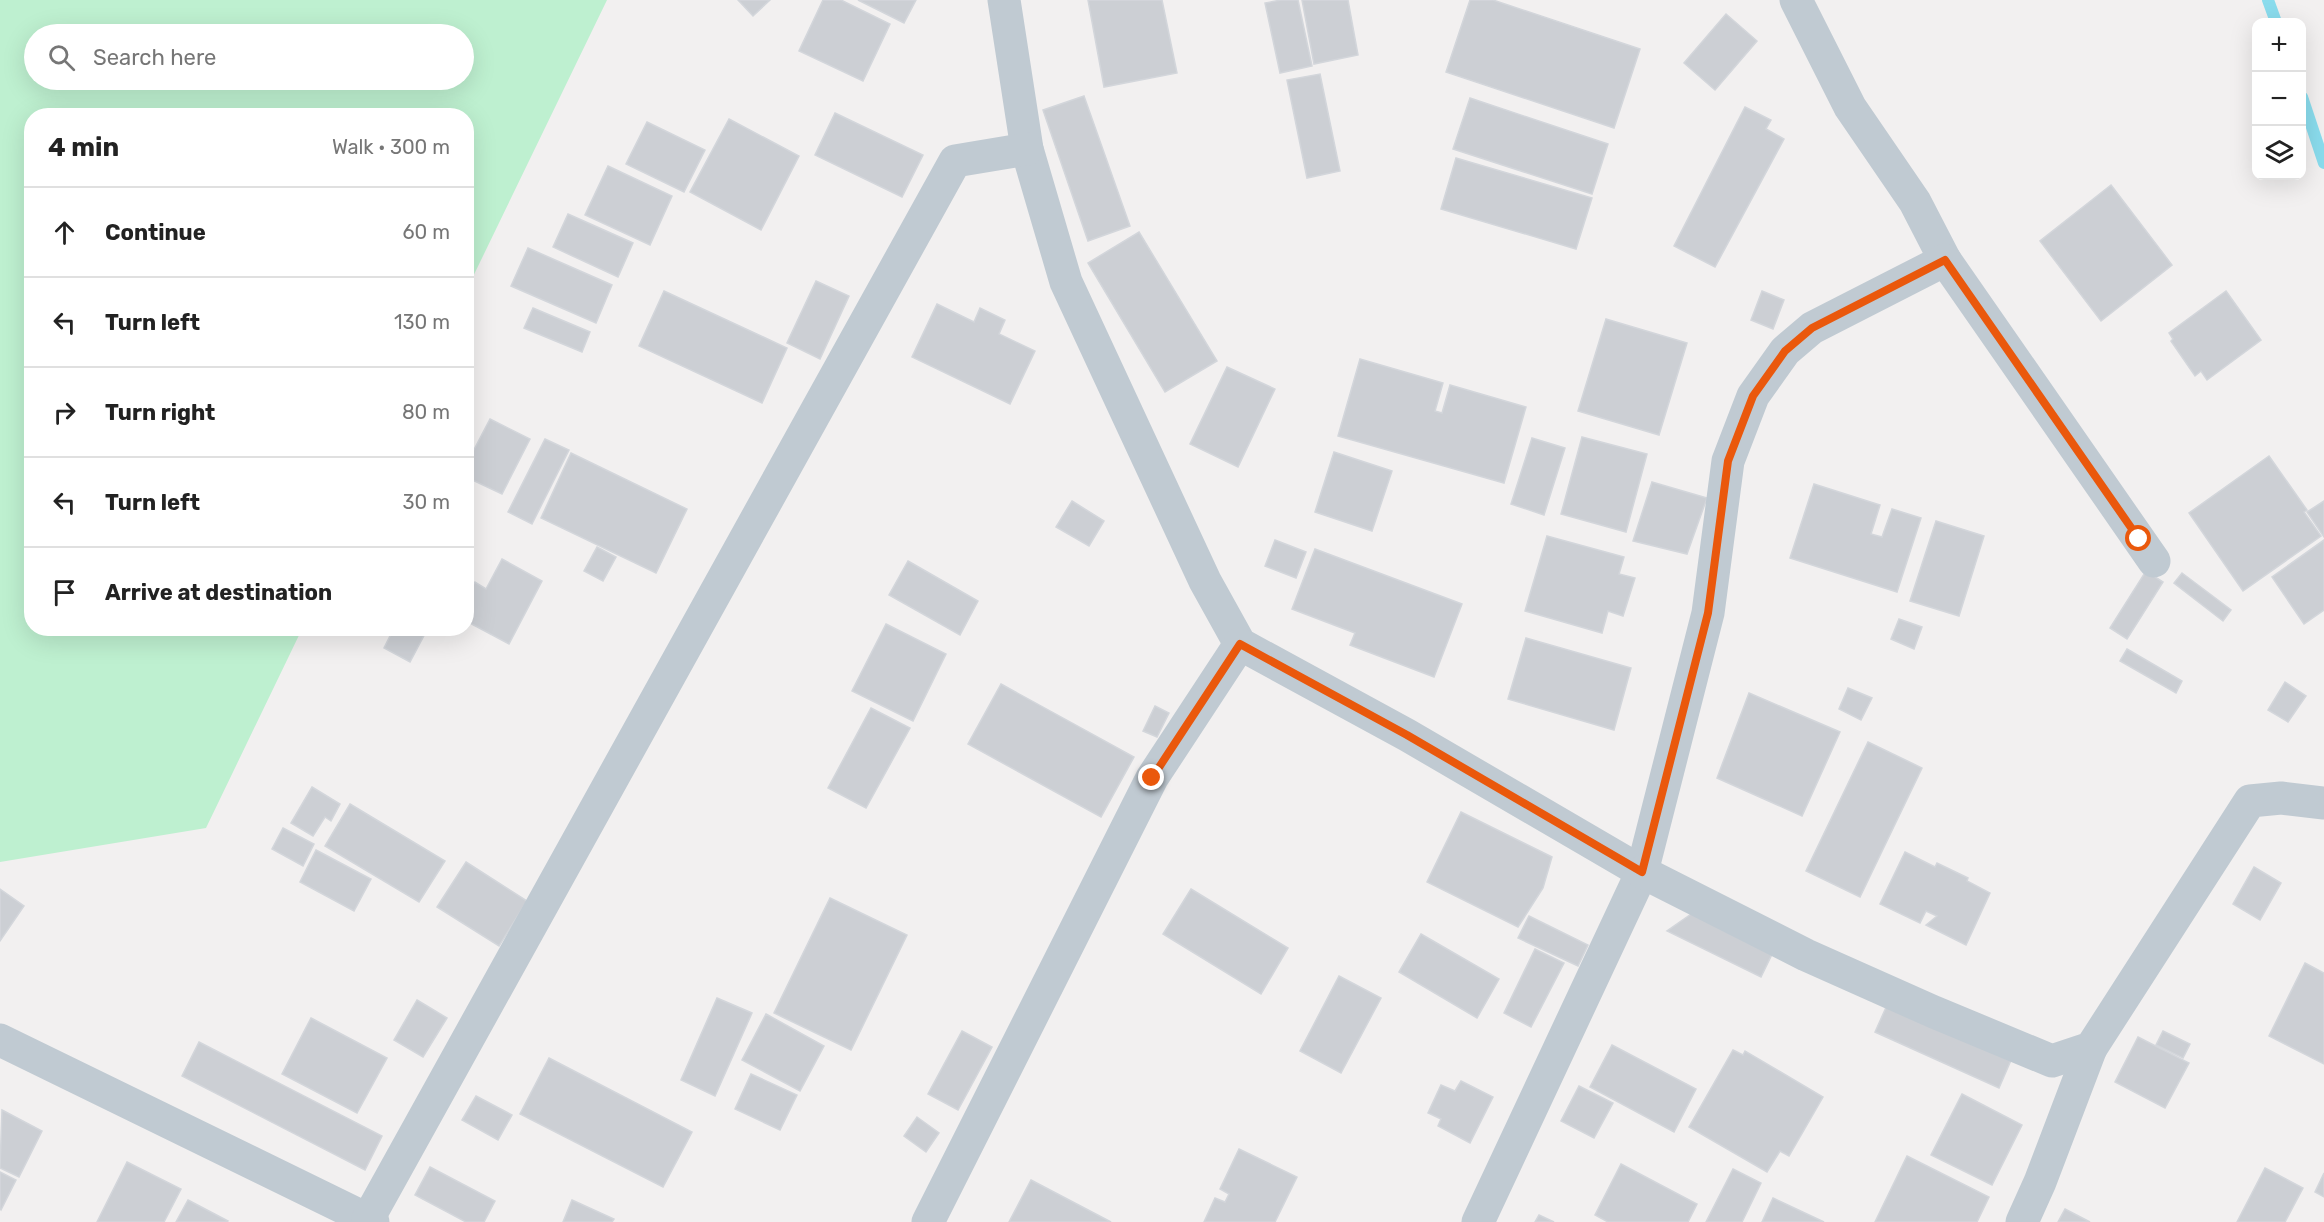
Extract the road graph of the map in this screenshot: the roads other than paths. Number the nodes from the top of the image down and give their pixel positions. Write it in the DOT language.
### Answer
graph roads {
  1 [pos="1004,0"];
  2 [pos="1796,0"];
  3 [pos="1027,149"];
  4 [pos="1945,260"];
  5 [pos="2154,561"];
  6 [pos="1240,644"];
  7 [pos="2324,803"];
  8 [pos="1642,872"];
  9 [pos="0,1040"];
  10 [pos="2091,1048"];
  11 [pos="370,1221"];
  12 [pos="928,1222"];
  13 [pos="1478,1222"];
  14 [pos="2022,1222"];
  1 -- 3 [label="street"];
  2 -- 4 [label="street"];
  3 -- 6 [label="street"];
  3 -- 11 [label="street"];
  4 -- 5 [label="street"];
  4 -- 8 [label="street"];
  6 -- 8 [label="street"];
  6 -- 12 [label="street"];
  7 -- 10 [label="street"];
  8 -- 10 [label="street"];
  8 -- 13 [label="street"];
  9 -- 11 [label="street"];
  10 -- 14 [label="street"];
}
